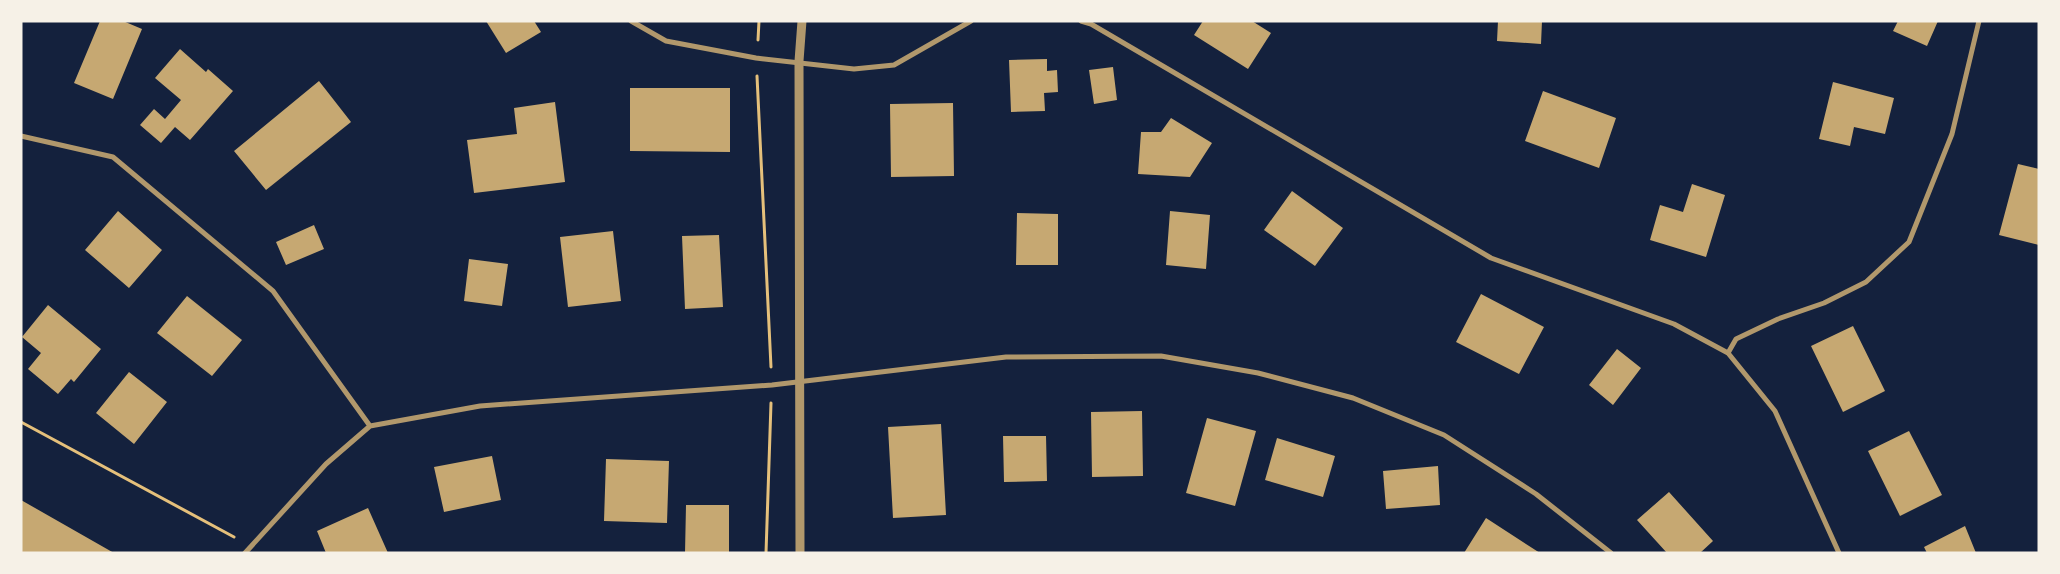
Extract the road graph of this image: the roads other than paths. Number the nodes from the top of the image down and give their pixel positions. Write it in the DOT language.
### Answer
graph roads {
  1 [pos="631,21"];
  2 [pos="802,21"];
  3 [pos="970,21"];
  4 [pos="1081,21"];
  5 [pos="1979,21"];
  6 [pos="799,61"];
  7 [pos="21,136"];
  8 [pos="1728,353"];
  9 [pos="801,380"];
  10 [pos="370,426"];
  11 [pos="245,553"];
  12 [pos="800,553"];
  13 [pos="1611,553"];
  14 [pos="1839,553"];
  1 -- 6 [label="street"];
  2 -- 6 [label="street"];
  3 -- 6 [label="street"];
  4 -- 8 [label="street"];
  5 -- 8 [label="street"];
  6 -- 9 [label="street"];
  7 -- 10 [label="street"];
  8 -- 14 [label="street"];
  9 -- 10 [label="street"];
  9 -- 12 [label="street"];
  9 -- 13 [label="street"];
  10 -- 11 [label="street"];
}
